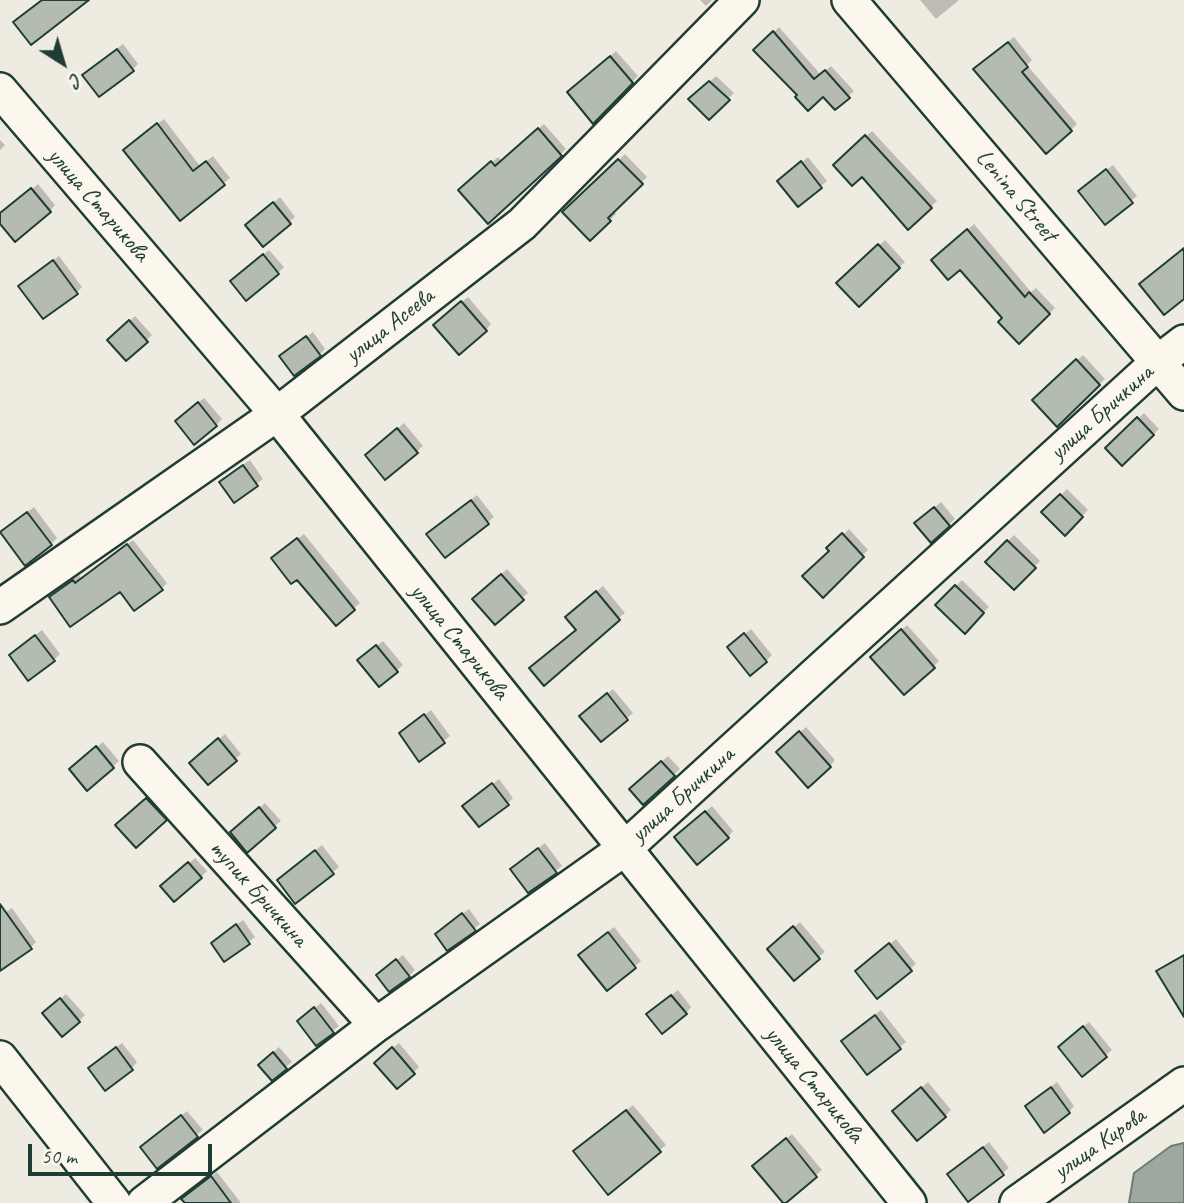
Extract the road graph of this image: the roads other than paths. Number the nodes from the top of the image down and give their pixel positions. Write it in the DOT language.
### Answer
graph roads {
  1 [pos="742,0"];
  2 [pos="849,0"];
  3 [pos="0,90"];
  4 [pos="1184,342"];
  5 [pos="1158,362"];
  6 [pos="1184,393"];
  7 [pos="277,414"];
  8 [pos="0,607"];
  9 [pos="139,762"];
  10 [pos="624,849"];
  11 [pos="376,1025"];
  12 [pos="0,1058"];
  13 [pos="1184,1084"];
  14 [pos="114,1203"];
  15 [pos="144,1203"];
  16 [pos="909,1203"];
  17 [pos="1017,1203"];
  1 -- 7 [label="street, улица Асеева"];
  2 -- 5 [label="street, Lenina Street"];
  3 -- 7 [label="street, улица Старикова"];
  4 -- 5 [label="street, улица Бричкина"];
  5 -- 6 [label="street, Lenina Street"];
  5 -- 10 [label="street, улица Бричкина"];
  7 -- 8 [label="street, улица Асеева"];
  7 -- 10 [label="street, улица Старикова"];
  9 -- 11 [label="street, тупик Бричкина"];
  10 -- 11 [label="street, улица Бричкина"];
  10 -- 16 [label="street, улица Старикова"];
  11 -- 15 [label="street, улица Бричкина"];
  12 -- 14 [label="street"];
  13 -- 17 [label="street, улица Кирова"];
}
